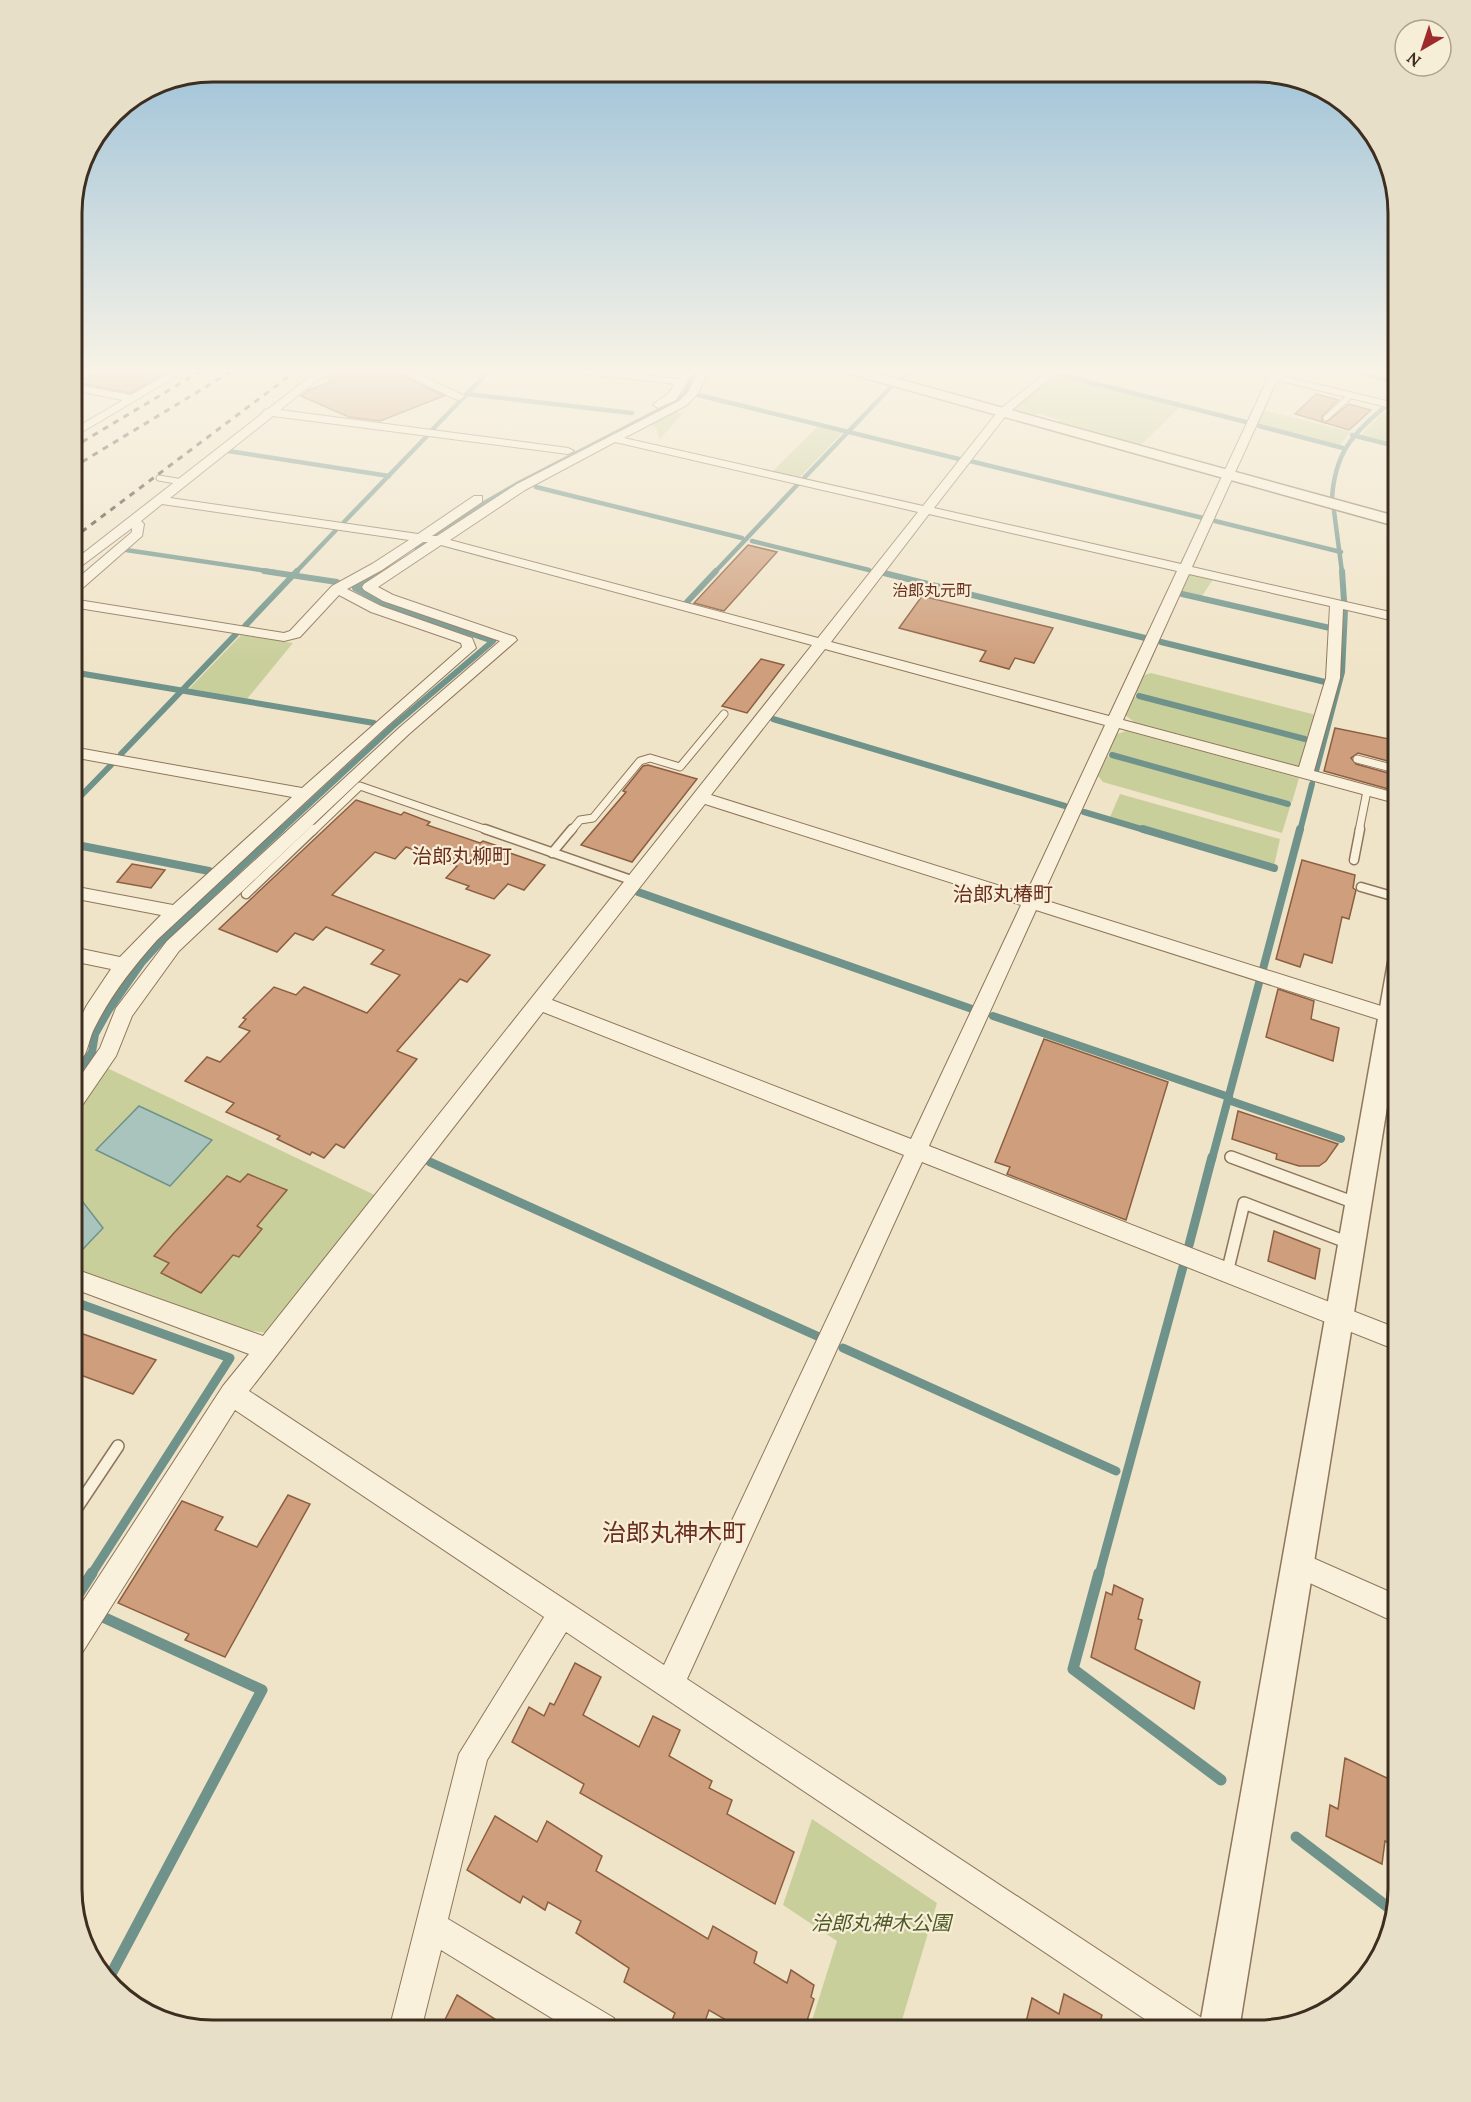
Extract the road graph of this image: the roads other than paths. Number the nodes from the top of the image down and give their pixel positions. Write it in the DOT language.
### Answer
graph roads {
  1 [pos="202,466"];
  2 [pos="540,466"];
  3 [pos="561,466"];
  4 [pos="733,466"];
  5 [pos="959,466"];
  6 [pos="1199,466"];
  7 [pos="1232,466"];
  8 [pos="1228,474"];
  9 [pos="159,478"];
  10 [pos="182,482"];
  11 [pos="159,500"];
  12 [pos="924,510"];
  13 [pos="138,516"];
  14 [pos="1388,519"];
  15 [pos="432,539"];
  16 [pos="83,560"];
  17 [pos="1184,569"];
  18 [pos="83,581"];
  19 [pos="337,589"];
  20 [pos="1337,604"];
  21 [pos="83,605"];
  22 [pos="1388,616"];
  23 [pos="819,643"];
  24 [pos="724,714"];
  25 [pos="1113,722"];
  26 [pos="83,754"];
  27 [pos="1357,759"];
  28 [pos="1388,767"];
  29 [pos="1305,774"];
  30 [pos="1367,791"];
  31 [pos="307,794"];
  32 [pos="1388,796"];
  33 [pos="700,797"];
  34 [pos="552,853"];
  35 [pos="1354,860"];
  36 [pos="634,881"];
  37 [pos="1361,887"];
  38 [pos="83,894"];
  39 [pos="246,894"];
  40 [pos="1388,895"];
  41 [pos="1030,902"];
  42 [pos="176,912"];
  43 [pos="83,956"];
  44 [pos="124,965"];
  45 [pos="540,1003"];
  46 [pos="1388,1015"];
  47 [pos="1388,1028"];
  48 [pos="83,1032"];
  49 [pos="82,1089"];
  50 [pos="916,1150"];
  51 [pos="1230,1157"];
  52 [pos="1359,1204"];
  53 [pos="1352,1244"];
  54 [pos="1227,1273"];
  55 [pos="82,1282"];
  56 [pos="1340,1317"];
  57 [pos="1388,1336"];
  58 [pos="267,1349"];
  59 [pos="232,1394"];
  60 [pos="118,1446"];
  61 [pos="82,1500"];
  62 [pos="1297,1564"];
  63 [pos="1388,1605"];
  64 [pos="562,1613"];
  65 [pos="82,1628"];
  66 [pos="670,1684"];
  67 [pos="431,1926"];
  68 [pos="408,2019"];
  69 [pos="585,2019"];
  70 [pos="1175,2020"];
  71 [pos="1221,2020"];
  1 -- 10 [label="street"];
  2 -- 15 [label="street"];
  3 -- 15 [label="street"];
  4 -- 12 [label="street"];
  5 -- 12 [label="street"];
  6 -- 8 [label="street"];
  7 -- 8 [label="street"];
  8 -- 14 [label="street"];
  8 -- 17 [label="street"];
  9 -- 10 [label="lane"];
  10 -- 11 [label="street"];
  11 -- 13 [label="street"];
  11 -- 15 [label="street"];
  12 -- 17 [label="street"];
  12 -- 23 [label="street"];
  13 -- 16 [label="street"];
  13 -- 18 [label="street"];
  15 -- 19 [label="street"];
  15 -- 23 [label="street"];
  15 -- 49 [label="street"];
  17 -- 20 [label="street"];
  17 -- 25 [label="street"];
  19 -- 21 [label="street"];
  19 -- 31 [label="street"];
  20 -- 22 [label="street"];
  20 -- 29 [label="street"];
  23 -- 25 [label="street"];
  23 -- 33 [label="street"];
  24 -- 34 [label="lane"];
  25 -- 29 [label="street"];
  25 -- 41 [label="street"];
  26 -- 31 [label="street"];
  27 -- 28 [label="lane"];
  29 -- 30 [label="street"];
  30 -- 32 [label="street"];
  30 -- 35 [label="lane"];
  31 -- 42 [label="street"];
  33 -- 36 [label="street"];
  33 -- 41 [label="street"];
  34 -- 36 [label="lane"];
  34 -- 39 [label="lane"];
  36 -- 45 [label="street"];
  37 -- 40 [label="lane"];
  38 -- 42 [label="street"];
  41 -- 46 [label="street"];
  41 -- 50 [label="street"];
  42 -- 44 [label="street"];
  43 -- 44 [label="street"];
  44 -- 48 [label="street"];
  45 -- 50 [label="street"];
  45 -- 58 [label="street"];
  47 -- 52 [label="street"];
  50 -- 54 [label="street"];
  50 -- 66 [label="street"];
  51 -- 52 [label="lane"];
  52 -- 53 [label="street"];
  53 -- 54 [label="lane"];
  53 -- 56 [label="street"];
  54 -- 56 [label="street"];
  55 -- 58 [label="street"];
  56 -- 57 [label="street"];
  56 -- 62 [label="street"];
  58 -- 59 [label="street"];
  59 -- 64 [label="street"];
  59 -- 65 [label="street"];
  60 -- 61 [label="lane"];
  62 -- 63 [label="street"];
  62 -- 71 [label="street"];
  64 -- 66 [label="street"];
  64 -- 67 [label="street"];
  66 -- 70 [label="street"];
  67 -- 68 [label="street"];
  67 -- 69 [label="street"];
}
